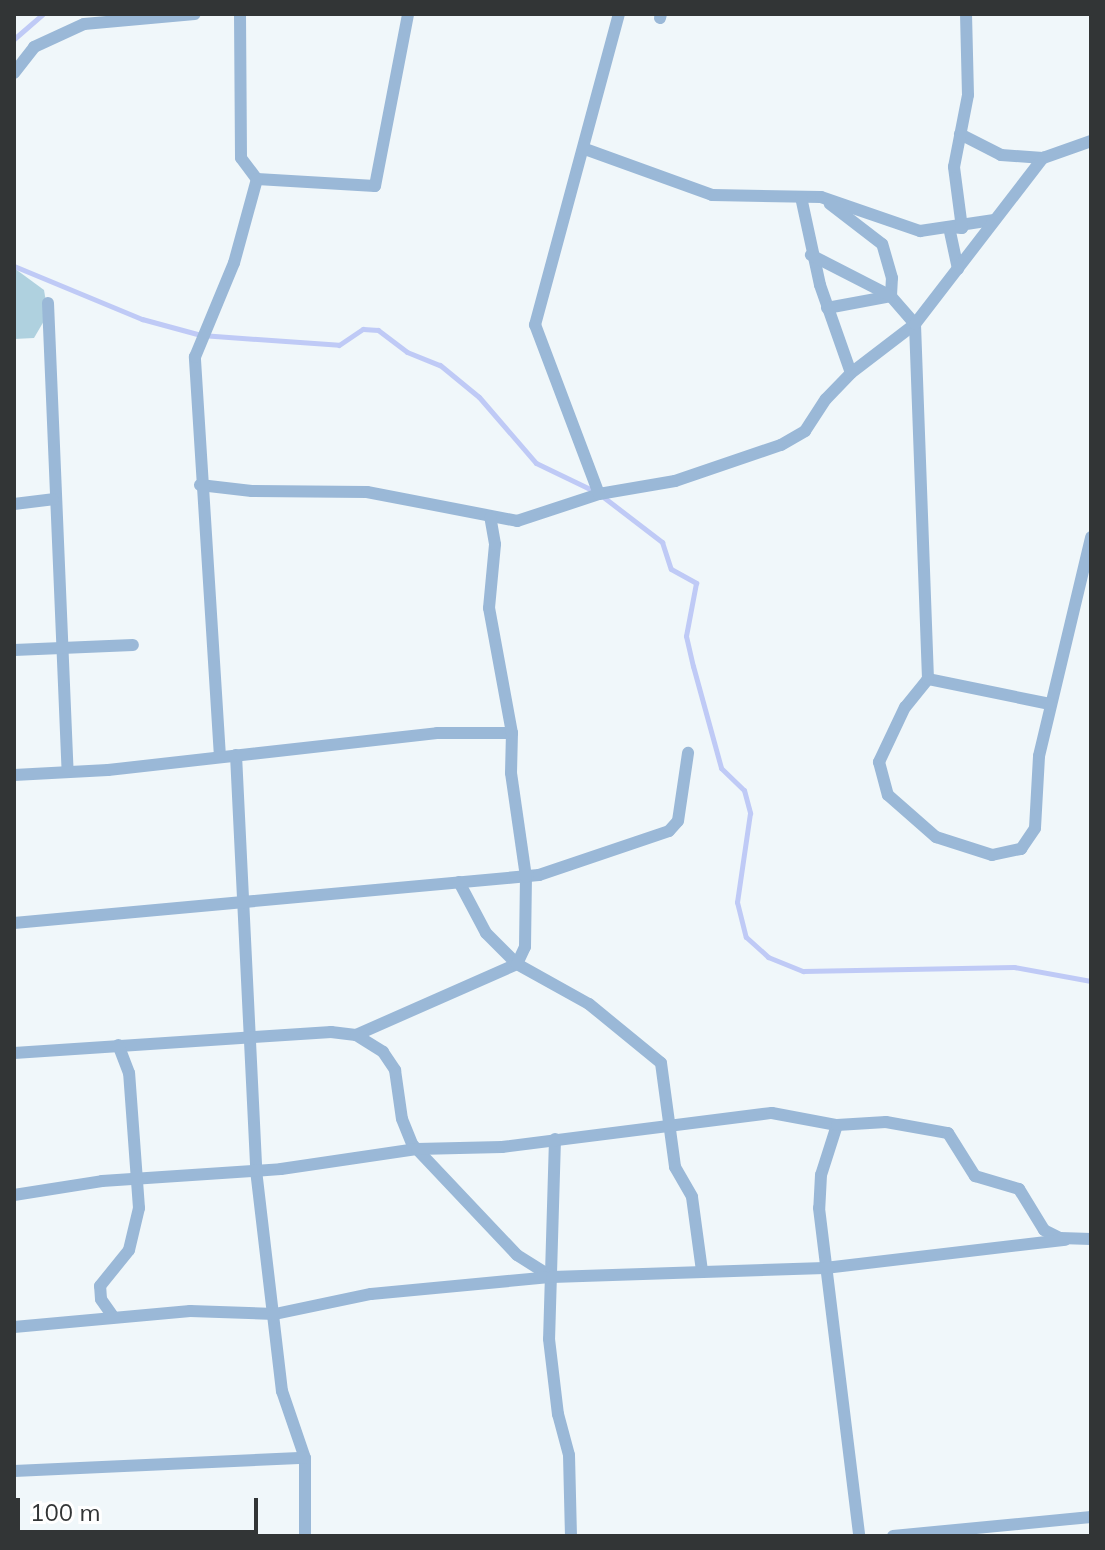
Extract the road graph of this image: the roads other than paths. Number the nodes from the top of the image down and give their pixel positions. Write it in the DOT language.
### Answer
graph roads {
  1 [pos="195,14"];
  2 [pos="240,14"];
  3 [pos="408,14"];
  4 [pos="619,14"];
  5 [pos="966,14"];
  6 [pos="14,73"];
  7 [pos="960,134"];
  8 [pos="1091,141"];
  9 [pos="585,149"];
  10 [pos="1043,158"];
  11 [pos="257,179"];
  12 [pos="801,197"];
  13 [pos="821,197"];
  14 [pos="995,220"];
  15 [pos="962,228"];
  16 [pos="811,255"];
  17 [pos="958,269"];
  18 [pos="891,296"];
  19 [pos="48,303"];
  20 [pos="827,308"];
  21 [pos="915,324"];
  22 [pos="851,373"];
  23 [pos="200,485"];
  24 [pos="599,494"];
  25 [pos="53,499"];
  26 [pos="14,504"];
  27 [pos="490,517"];
  28 [pos="1091,537"];
  29 [pos="133,645"];
  30 [pos="61,649"];
  31 [pos="14,650"];
  32 [pos="928,679"];
  33 [pos="1050,704"];
  34 [pos="512,733"];
  35 [pos="688,753"];
  36 [pos="236,755"];
  37 [pos="220,757"];
  38 [pos="161,764"];
  39 [pos="68,772"];
  40 [pos="14,775"];
  41 [pos="526,877"];
  42 [pos="459,882"];
  43 [pos="242,901"];
  44 [pos="14,923"];
  45 [pos="517,964"];
  46 [pos="356,1035"];
  47 [pos="246,1039"];
  48 [pos="118,1045"];
  49 [pos="14,1053"];
  50 [pos="668,1124"];
  51 [pos="837,1125"];
  52 [pos="555,1139"];
  53 [pos="417,1149"];
  54 [pos="256,1170"];
  55 [pos="137,1177"];
  56 [pos="14,1195"];
  57 [pos="1090,1238"];
  58 [pos="825,1268"];
  59 [pos="702,1271"];
  60 [pos="552,1277"];
  61 [pos="275,1314"];
  62 [pos="112,1315"];
  63 [pos="14,1327"];
  64 [pos="305,1458"];
  65 [pos="14,1471"];
  66 [pos="1091,1517"];
  67 [pos="305,1536"];
  68 [pos="571,1536"];
  69 [pos="859,1536"];
  70 [pos="893,1536"];
  1 -- 6 [label="street"];
  2 -- 11 [label="street"];
  3 -- 11 [label="street"];
  4 -- 9 [label="street"];
  5 -- 7 [label="street"];
  7 -- 10 [label="street"];
  7 -- 15 [label="street"];
  8 -- 10 [label="street"];
  9 -- 12 [label="street"];
  9 -- 24 [label="street"];
  10 -- 14 [label="street"];
  11 -- 23 [label="street"];
  12 -- 13 [label="street"];
  12 -- 16 [label="street"];
  13 -- 15 [label="street"];
  13 -- 18 [label="street"];
  14 -- 15 [label="street"];
  14 -- 17 [label="street"];
  15 -- 17 [label="street"];
  16 -- 18 [label="street"];
  16 -- 20 [label="street"];
  17 -- 21 [label="street"];
  18 -- 20 [label="street"];
  18 -- 21 [label="street"];
  19 -- 25 [label="street"];
  20 -- 22 [label="street"];
  21 -- 22 [label="street"];
  21 -- 32 [label="street"];
  22 -- 24 [label="street"];
  23 -- 27 [label="street"];
  23 -- 37 [label="street"];
  24 -- 27 [label="street"];
  25 -- 26 [label="street"];
  25 -- 30 [label="street"];
  27 -- 34 [label="street"];
  28 -- 33 [label="street"];
  29 -- 30 [label="street"];
  30 -- 31 [label="street"];
  30 -- 39 [label="street"];
  32 -- 33 [label="street"];
  32 -- 33 [label="street"];
  34 -- 36 [label="street"];
  34 -- 41 [label="street"];
  35 -- 41 [label="street"];
  36 -- 37 [label="street"];
  36 -- 43 [label="street"];
  37 -- 38 [label="street"];
  37 -- 39 [label="street"];
  39 -- 40 [label="street"];
  41 -- 42 [label="street"];
  41 -- 45 [label="street"];
  42 -- 43 [label="street"];
  42 -- 45 [label="street"];
  43 -- 44 [label="street"];
  43 -- 47 [label="street"];
  45 -- 46 [label="street"];
  45 -- 50 [label="street"];
  46 -- 47 [label="street"];
  46 -- 53 [label="street"];
  47 -- 48 [label="street"];
  47 -- 54 [label="street"];
  48 -- 49 [label="street"];
  48 -- 55 [label="street"];
  50 -- 51 [label="street"];
  50 -- 52 [label="street"];
  50 -- 59 [label="street"];
  51 -- 57 [label="street"];
  51 -- 58 [label="street"];
  52 -- 53 [label="street"];
  52 -- 60 [label="street"];
  53 -- 54 [label="street"];
  53 -- 60 [label="street"];
  54 -- 55 [label="street"];
  54 -- 61 [label="street"];
  55 -- 56 [label="street"];
  55 -- 62 [label="street"];
  57 -- 58 [label="street"];
  58 -- 59 [label="street"];
  58 -- 69 [label="street"];
  59 -- 60 [label="street"];
  60 -- 61 [label="street"];
  60 -- 68 [label="street"];
  61 -- 62 [label="street"];
  61 -- 64 [label="street"];
  62 -- 63 [label="street"];
  64 -- 65 [label="street"];
  64 -- 67 [label="street"];
  66 -- 70 [label="street"];
}
